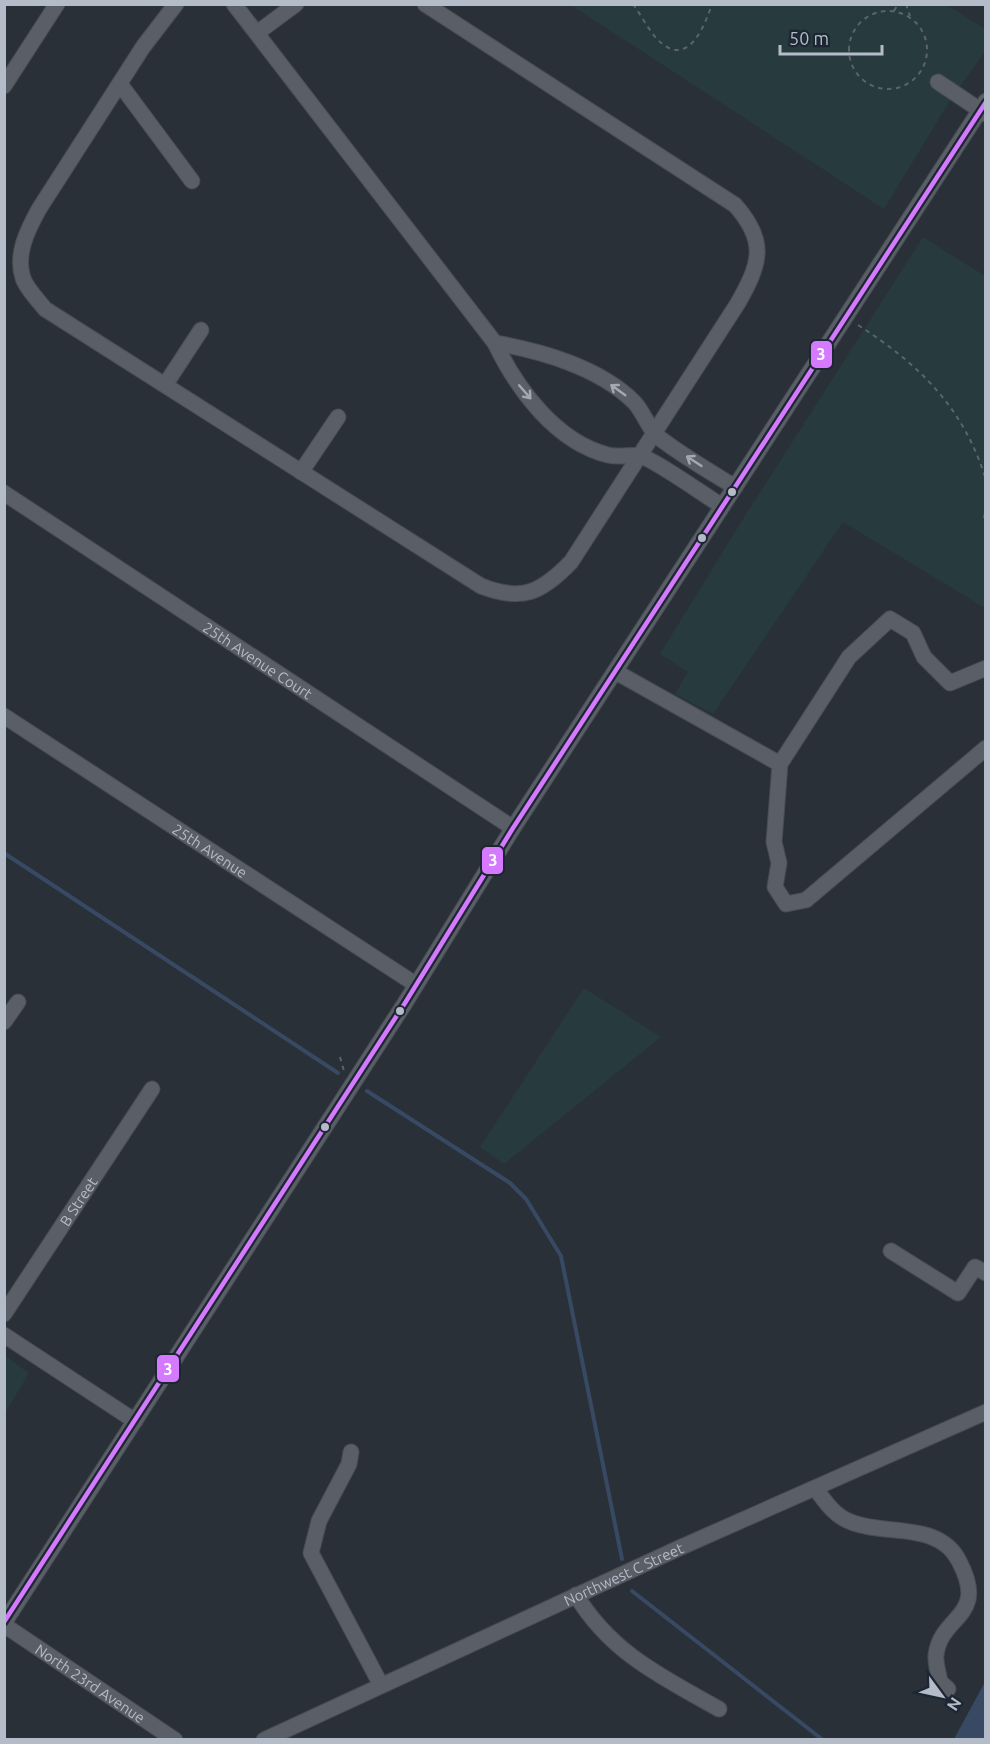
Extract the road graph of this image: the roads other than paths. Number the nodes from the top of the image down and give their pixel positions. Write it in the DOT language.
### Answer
graph roads {
  1 [pos="176,4"];
  2 [pos="234,4"];
  3 [pos="296,4"];
  4 [pos="425,4"];
  5 [pos="51,7"];
  6 [pos="257,33"];
  7 [pos="938,82"];
  8 [pos="120,84"];
  9 [pos="4,87"];
  10 [pos="984,108"];
  11 [pos="192,181"];
  12 [pos="201,330"];
  13 [pos="495,343"];
  14 [pos="165,386"];
  15 [pos="338,417"];
  16 [pos="654,435"];
  17 [pos="641,456"];
  18 [pos="301,472"];
  19 [pos="735,487"];
  20 [pos="4,493"];
  21 [pos="722,507"];
  22 [pos="986,668"];
  23 [pos="616,672"];
  24 [pos="4,716"];
  25 [pos="986,748"];
  26 [pos="780,764"];
  27 [pos="513,828"];
  28 [pos="416,984"];
  29 [pos="18,1002"];
  30 [pos="4,1022"];
  31 [pos="152,1089"];
  32 [pos="891,1251"];
  33 [pos="986,1273"];
  34 [pos="4,1314"];
  35 [pos="4,1335"];
  36 [pos="986,1412"];
  37 [pos="135,1421"];
  38 [pos="351,1452"];
  39 [pos="815,1488"];
  40 [pos="576,1595"];
  41 [pos="4,1624"];
  42 [pos="381,1685"];
  43 [pos="948,1689"];
  44 [pos="719,1708"];
  45 [pos="175,1740"];
  46 [pos="264,1740"];
  1 -- 8 [label="street"];
  2 -- 6 [label="street"];
  3 -- 6 [label="street"];
  4 -- 16 [label="street"];
  5 -- 9 [label="street"];
  6 -- 13 [label="street"];
  7 -- 10 [label="street"];
  8 -- 11 [label="street"];
  8 -- 14 [label="street"];
  10 -- 19 [label="street"];
  12 -- 14 [label="street"];
  16 -- 13 [label="street, one-way"];
  13 -- 17 [label="street, one-way"];
  14 -- 18 [label="street"];
  15 -- 18 [label="street"];
  16 -- 17 [label="street"];
  19 -- 16 [label="street, one-way"];
  17 -- 18 [label="street"];
  17 -- 21 [label="street"];
  19 -- 21 [label="street"];
  20 -- 27 [label="street, 25th Avenue Court"];
  21 -- 23 [label="street"];
  22 -- 26 [label="street"];
  23 -- 26 [label="street"];
  23 -- 27 [label="street"];
  24 -- 28 [label="street, 25th Avenue"];
  25 -- 26 [label="street"];
  27 -- 28 [label="street"];
  28 -- 37 [label="street"];
  29 -- 30 [label="street"];
  31 -- 34 [label="street, B Street"];
  32 -- 33 [label="street"];
  35 -- 37 [label="street"];
  36 -- 39 [label="street, Northwest C Street"];
  37 -- 41 [label="street"];
  38 -- 42 [label="street"];
  39 -- 40 [label="street, Northwest C Street"];
  39 -- 43 [label="street"];
  40 -- 42 [label="street, Northwest C Street"];
  40 -- 44 [label="street"];
  41 -- 45 [label="street, North 23rd Avenue"];
  42 -- 46 [label="street, Northwest C Street"];
}
